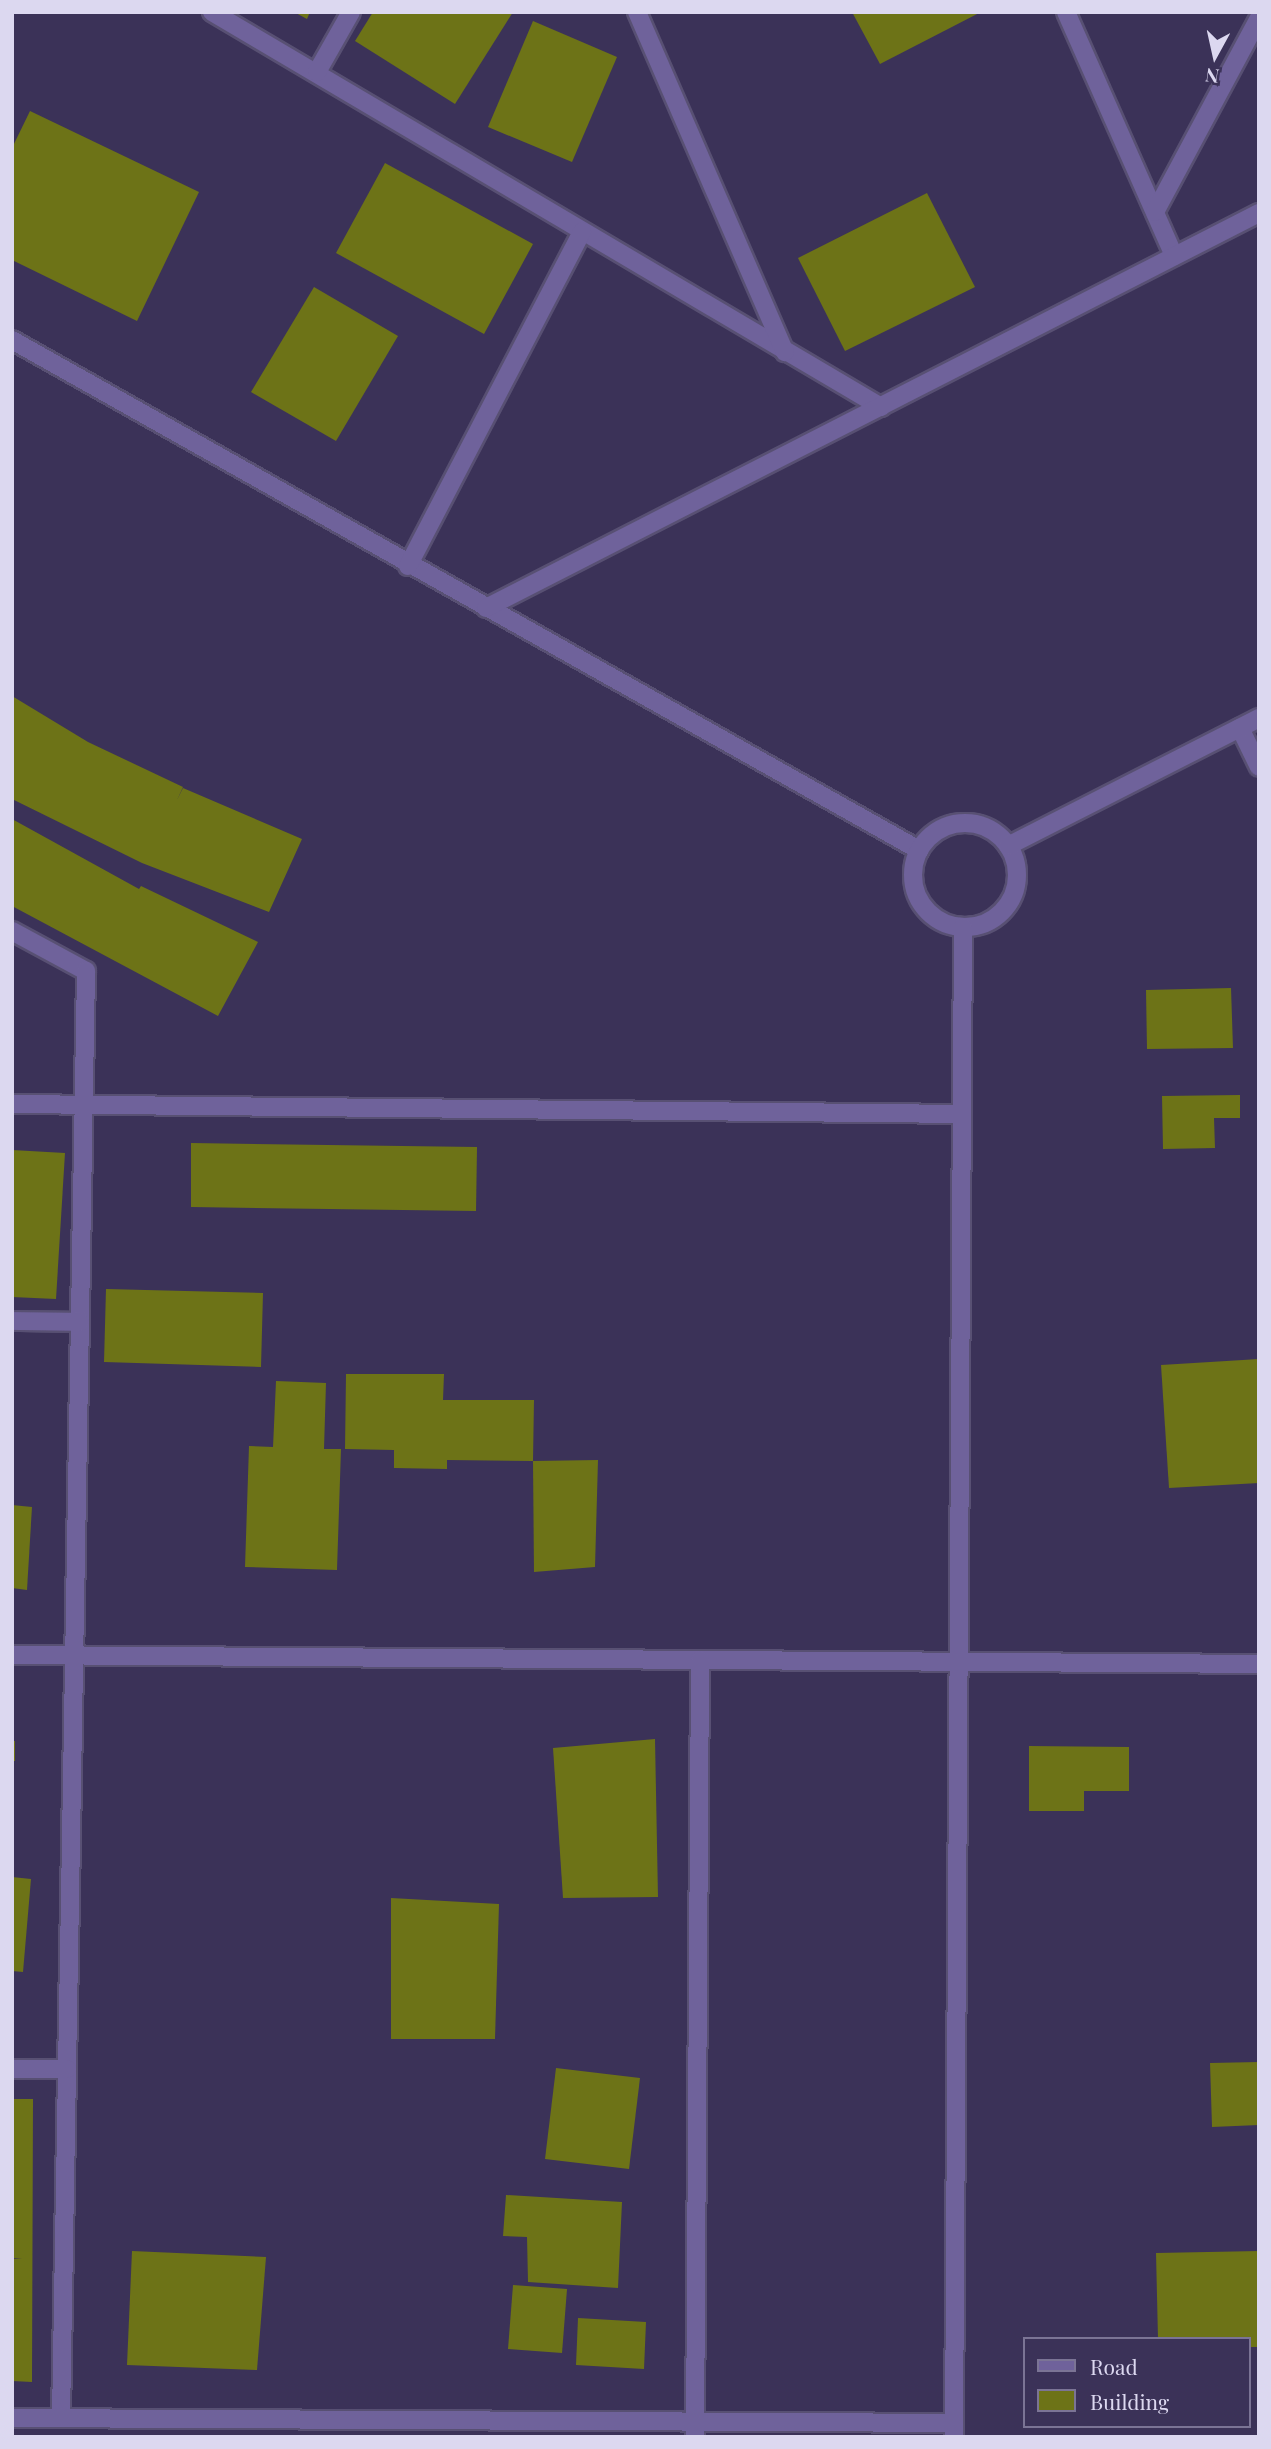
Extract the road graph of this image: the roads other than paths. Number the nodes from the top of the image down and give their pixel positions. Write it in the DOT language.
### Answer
graph roads {
  1 [pos="212,12"];
  2 [pos="351,12"];
  3 [pos="637,12"];
  4 [pos="1066,12"];
  5 [pos="1259,18"];
  6 [pos="317,72"];
  7 [pos="1155,212"];
  8 [pos="1259,213"];
  9 [pos="582,232"];
  10 [pos="1174,256"];
  11 [pos="12,340"];
  12 [pos="785,352"];
  13 [pos="881,407"];
  14 [pos="408,566"];
  15 [pos="486,608"];
  16 [pos="1259,719"];
  17 [pos="1240,728"];
  18 [pos="1259,767"];
  19 [pos="1008,846"];
  20 [pos="919,850"];
  21 [pos="963,927"];
  22 [pos="12,931"];
  23 [pos="12,1104"];
  24 [pos="84,1105"];
  25 [pos="961,1114"];
  26 [pos="12,1321"];
  27 [pos="80,1322"];
  28 [pos="12,1655"];
  29 [pos="74,1656"];
  30 [pos="700,1660"];
  31 [pos="959,1662"];
  32 [pos="1259,1664"];
  33 [pos="12,2069"];
  34 [pos="67,2069"];
  35 [pos="12,2418"];
  36 [pos="61,2418"];
  37 [pos="274,2428"];
  38 [pos="695,2430"];
  39 [pos="954,2430"];
  1 -- 6 [label="street"];
  2 -- 6 [label="street"];
  3 -- 12 [label="street"];
  4 -- 7 [label="street"];
  5 -- 7 [label="street"];
  6 -- 9 [label="street"];
  7 -- 10 [label="street"];
  8 -- 10 [label="street"];
  9 -- 12 [label="street"];
  9 -- 14 [label="street"];
  10 -- 13 [label="street"];
  11 -- 14 [label="street"];
  12 -- 13 [label="street"];
  13 -- 15 [label="street"];
  14 -- 15 [label="street"];
  15 -- 20 [label="street"];
  16 -- 17 [label="street"];
  17 -- 18 [label="street"];
  17 -- 19 [label="street"];
  19 -- 20 [label="street"];
  19 -- 21 [label="street"];
  20 -- 21 [label="street"];
  21 -- 25 [label="street"];
  22 -- 24 [label="street"];
  23 -- 24 [label="street"];
  24 -- 25 [label="street"];
  24 -- 27 [label="street"];
  25 -- 31 [label="street"];
  26 -- 27 [label="street"];
  27 -- 29 [label="street"];
  28 -- 29 [label="street"];
  29 -- 30 [label="street"];
  29 -- 34 [label="street"];
  30 -- 31 [label="street"];
  30 -- 38 [label="street"];
  31 -- 32 [label="street"];
  31 -- 39 [label="street"];
  33 -- 34 [label="street"];
  34 -- 36 [label="street"];
  35 -- 36 [label="street"];
  36 -- 37 [label="street"];
  37 -- 38 [label="street"];
  38 -- 39 [label="street"];
}
